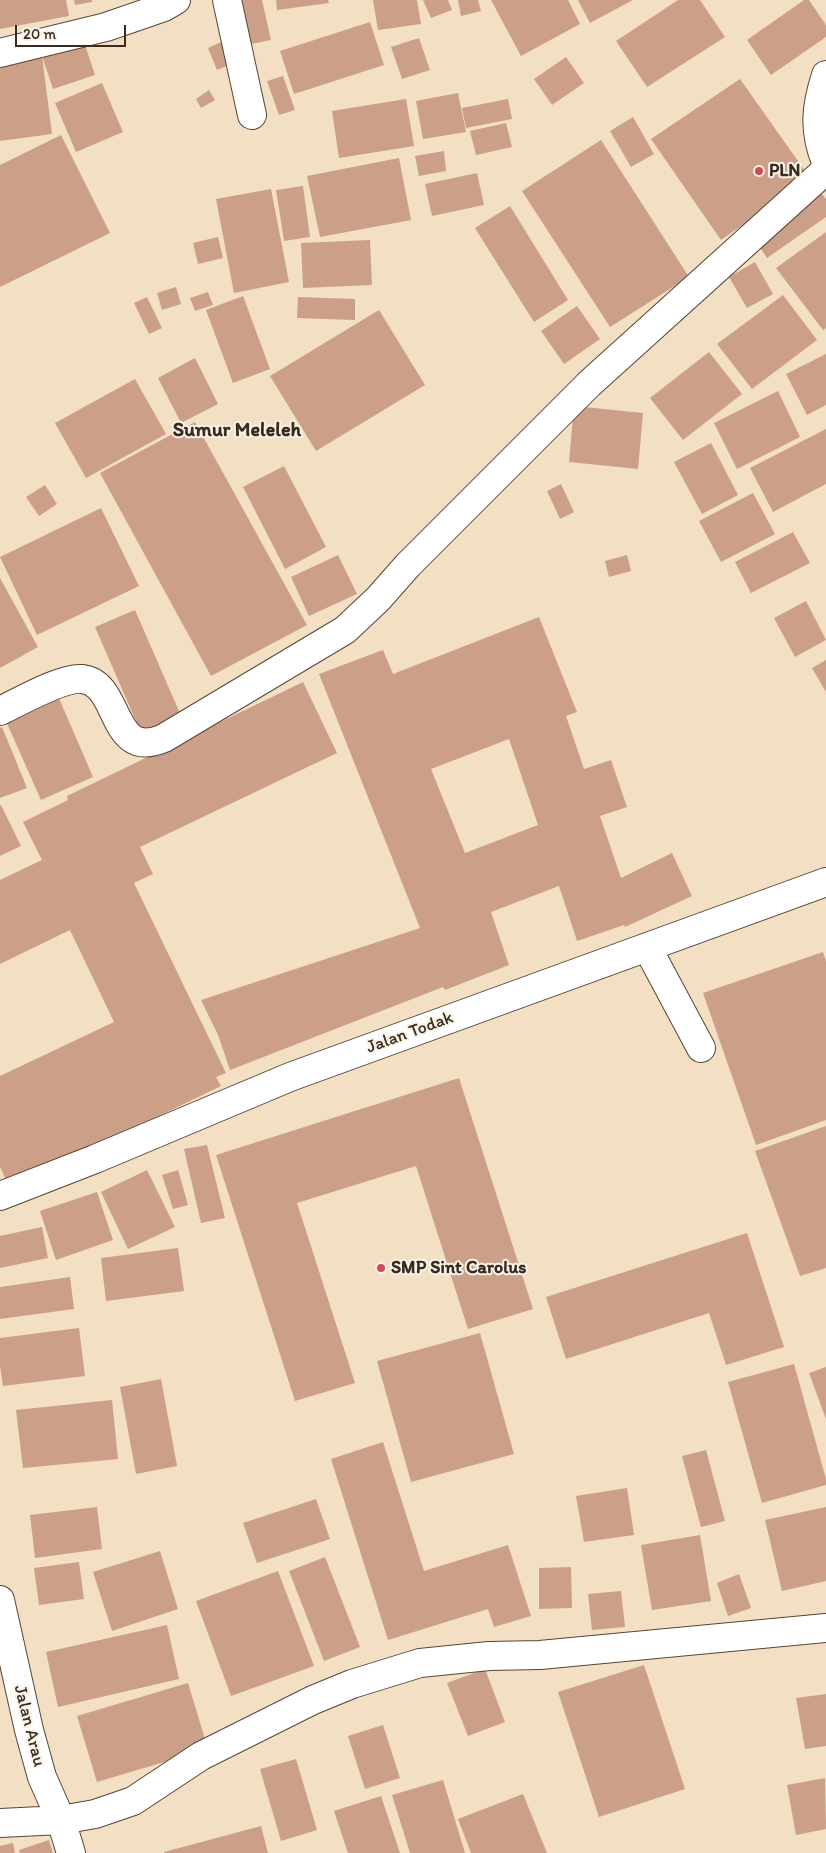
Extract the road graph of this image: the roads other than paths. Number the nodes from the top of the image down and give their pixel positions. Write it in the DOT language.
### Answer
graph roads {
  1 [pos="176,0"];
  2 [pos="227,0"];
  3 [pos="0,53"];
  4 [pos="826,75"];
  5 [pos="252,115"];
  6 [pos="826,162"];
  7 [pos="826,170"];
  8 [pos="0,711"];
  9 [pos="826,882"];
  10 [pos="647,947"];
  11 [pos="701,1048"];
  12 [pos="0,1196"];
  13 [pos="0,1600"];
  14 [pos="826,1628"];
  15 [pos="61,1820"];
  16 [pos="0,1823"];
  17 [pos="71,1853"];
  1 -- 3 [label="street"];
  2 -- 5 [label="street"];
  4 -- 6 [label="street"];
  7 -- 8 [label="street"];
  9 -- 10 [label="street, Jalan Todak"];
  10 -- 11 [label="street"];
  10 -- 12 [label="street, Jalan Todak"];
  13 -- 15 [label="street, Jalan Arau"];
  14 -- 15 [label="street"];
  15 -- 16 [label="street"];
  15 -- 17 [label="street, Jalan Arau"];
}
